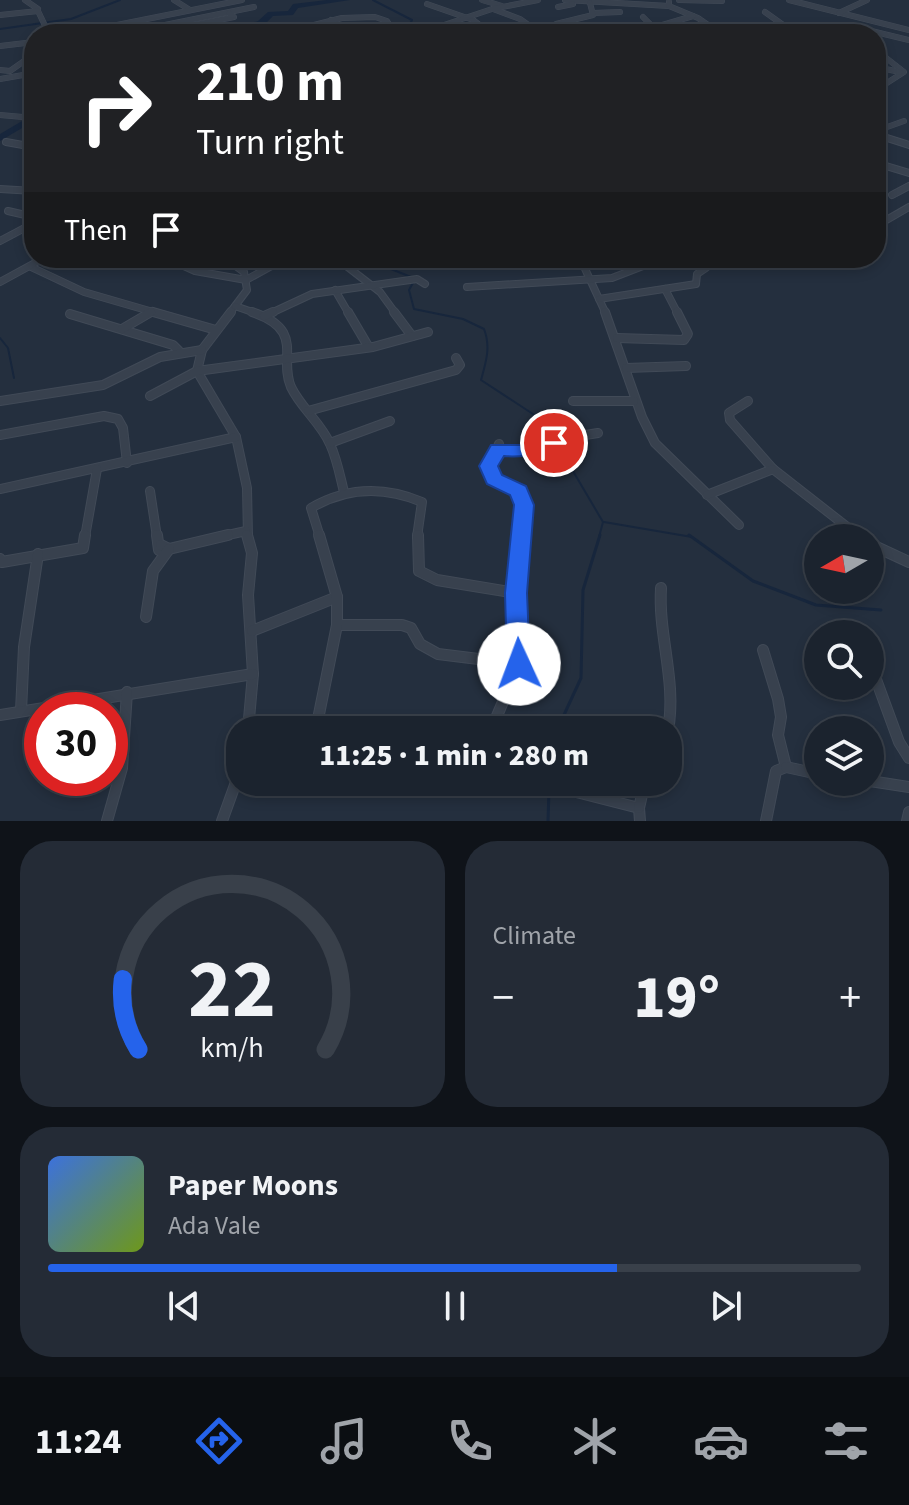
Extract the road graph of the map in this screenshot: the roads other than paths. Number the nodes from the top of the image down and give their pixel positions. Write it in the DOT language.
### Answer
graph roads {
  1 [pos="25,0"];
  2 [pos="174,0"];
  3 [pos="242,0"];
  4 [pos="482,0"];
  5 [pos="538,0"];
  6 [pos="565,0"];
  7 [pos="679,0"];
  8 [pos="789,0"];
  9 [pos="867,0"];
  10 [pos="630,1"];
  11 [pos="722,1"];
  12 [pos="578,3"];
  13 [pos="590,3"];
  14 [pos="669,3"];
  15 [pos="427,4"];
  16 [pos="219,6"];
  17 [pos="503,6"];
  18 [pos="254,7"];
  19 [pos="558,7"];
  20 [pos="492,9"];
  21 [pos="190,10"];
  22 [pos="38,11"];
  23 [pos="227,12"];
  24 [pos="620,12"];
  25 [pos="765,12"];
  26 [pos="593,13"];
  27 [pos="838,13"];
  28 [pos="0,15"];
  29 [pos="694,16"];
  30 [pos="155,17"];
  31 [pos="465,17"];
  32 [pos="643,17"];
  33 [pos="331,20"];
  34 [pos="44,24"];
  35 [pos="124,24"];
  36 [pos="159,24"];
  37 [pos="196,24"];
  38 [pos="316,24"];
  39 [pos="337,24"];
  40 [pos="388,24"];
  41 [pos="445,24"];
  42 [pos="476,24"];
  43 [pos="527,24"];
  44 [pos="556,24"];
  45 [pos="653,24"];
  46 [pos="664,24"];
  47 [pos="706,24"];
  48 [pos="782,24"];
  49 [pos="884,24"];
  50 [pos="886,24"];
  51 [pos="909,30"];
  52 [pos="886,34"];
  53 [pos="909,40"];
  54 [pos="24,43"];
  55 [pos="0,46"];
  56 [pos="886,57"];
  57 [pos="24,61"];
  58 [pos="886,69"];
  59 [pos="906,72"];
  60 [pos="0,75"];
  61 [pos="23,75"];
  62 [pos="886,87"];
  63 [pos="0,115"];
  64 [pos="24,116"];
  65 [pos="904,121"];
  66 [pos="886,128"];
  67 [pos="886,136"];
  68 [pos="6,142"];
  69 [pos="24,145"];
  70 [pos="909,145"];
  71 [pos="886,166"];
  72 [pos="909,172"];
  73 [pos="909,186"];
  74 [pos="0,189"];
  75 [pos="24,190"];
  76 [pos="892,195"];
  77 [pos="909,207"];
  78 [pos="8,211"];
  79 [pos="24,217"];
  80 [pos="886,220"];
  81 [pos="24,226"];
  82 [pos="0,241"];
  83 [pos="29,268"];
  84 [pos="33,268"];
  85 [pos="188,268"];
  86 [pos="239,268"];
  87 [pos="268,268"];
  88 [pos="350,268"];
  89 [pos="583,268"];
  90 [pos="644,268"];
  91 [pos="706,268"];
  92 [pos="246,280"];
  93 [pos="587,281"];
  94 [pos="0,282"];
  95 [pos="425,284"];
  96 [pos="374,285"];
  97 [pos="467,287"];
  98 [pos="665,289"];
  99 [pos="335,290"];
  100 [pos="599,299"];
  101 [pos="235,306"];
  102 [pos="152,311"];
  103 [pos="70,314"];
  104 [pos="264,316"];
  105 [pos="122,329"];
  106 [pos="216,330"];
  107 [pos="428,332"];
  108 [pos="412,336"];
  109 [pos="617,338"];
  110 [pos="368,346"];
  111 [pos="202,350"];
  112 [pos="179,351"];
  113 [pos="456,358"];
  114 [pos="289,359"];
  115 [pos="686,366"];
  116 [pos="626,368"];
  117 [pos="197,371"];
  118 [pos="150,396"];
  119 [pos="0,401"];
  120 [pos="573,401"];
  121 [pos="634,401"];
  122 [pos="748,401"];
  123 [pos="308,411"];
  124 [pos="390,421"];
  125 [pos="598,433"];
  126 [pos="0,435"];
  127 [pos="236,437"];
  128 [pos="330,443"];
  129 [pos="127,463"];
  130 [pos="97,469"];
  131 [pos="773,469"];
  132 [pos="0,489"];
  133 [pos="150,491"];
  134 [pos="344,492"];
  135 [pos="707,495"];
  136 [pos="843,524"];
  137 [pos="739,525"];
  138 [pos="246,531"];
  139 [pos="165,547"];
  140 [pos="884,550"];
  141 [pos="38,554"];
  142 [pos="0,559"];
  143 [pos="909,562"];
  144 [pos="661,588"];
  145 [pos="516,593"];
  146 [pos="337,597"];
  147 [pos="146,617"];
  148 [pos="337,625"];
  149 [pos="252,631"];
  150 [pos="763,650"];
  151 [pos="519,664"];
  152 [pos="253,674"];
  153 [pos="127,692"];
  154 [pos="884,700"];
  155 [pos="24,710"];
  156 [pos="21,711"];
  157 [pos="0,715"];
  158 [pos="249,716"];
  159 [pos="319,716"];
  160 [pos="497,716"];
  161 [pos="670,716"];
  162 [pos="909,758"];
  163 [pos="786,767"];
  164 [pos="804,771"];
  165 [pos="884,783"];
  166 [pos="909,787"];
  167 [pos="114,796"];
  168 [pos="231,796"];
  169 [pos="590,796"];
  170 [pos="642,796"];
  171 [pos="639,808"];
  172 [pos="909,812"];
  173 [pos="107,821"];
  174 [pos="222,821"];
  175 [pos="640,821"];
  176 [pos="766,821"];
  177 [pos="907,821"];
  1 -- 22 [label="street"];
  2 -- 21 [label="street"];
  3 -- 16 [label="street"];
  4 -- 17 [label="street"];
  5 -- 17 [label="street"];
  6 -- 12 [label="street"];
  7 -- 11 [label="street"];
  8 -- 27 [label="street"];
  9 -- 27 [label="street"];
  10 -- 13 [label="street"];
  10 -- 14 [label="street"];
  12 -- 13 [label="street"];
  12 -- 19 [label="street"];
  13 -- 26 [label="street"];
  14 -- 29 [label="street"];
  15 -- 31 [label="street"];
  16 -- 21 [label="street"];
  16 -- 23 [label="street"];
  17 -- 20 [label="street"];
  18 -- 23 [label="street"];
  20 -- 31 [label="street"];
  20 -- 43 [label="street"];
  21 -- 30 [label="street"];
  22 -- 28 [label="street"];
  22 -- 34 [label="street"];
  23 -- 37 [label="street"];
  24 -- 26 [label="street"];
  25 -- 48 [label="street"];
  26 -- 44 [label="street"];
  27 -- 49 [label="street"];
  29 -- 46 [label="street"];
  29 -- 47 [label="street"];
  30 -- 35 [label="street"];
  30 -- 36 [label="street"];
  31 -- 41 [label="street"];
  31 -- 42 [label="street"];
  32 -- 45 [label="street"];
  33 -- 38 [label="street"];
  33 -- 39 [label="street"];
  33 -- 40 [label="street"];
  50 -- 51 [label="street"];
  52 -- 53 [label="street"];
  54 -- 55 [label="street"];
  56 -- 59 [label="street"];
  57 -- 60 [label="street"];
  58 -- 59 [label="street"];
  59 -- 62 [label="street"];
  60 -- 61 [label="street"];
  63 -- 64 [label="street"];
  65 -- 66 [label="street"];
  67 -- 70 [label="street"];
  68 -- 69 [label="street"];
  71 -- 72 [label="street"];
  73 -- 76 [label="street"];
  74 -- 75 [label="street"];
  77 -- 80 [label="street"];
  78 -- 79 [label="street"];
  81 -- 82 [label="street"];
  83 -- 94 [label="street"];
  84 -- 102 [label="street"];
  85 -- 92 [label="street"];
  86 -- 92 [label="street"];
  87 -- 92 [label="street"];
  88 -- 96 [label="street"];
  89 -- 93 [label="street"];
  90 -- 93 [label="street"];
  91 -- 98 [label="street"];
  92 -- 101 [label="street"];
  93 -- 97 [label="street"];
  93 -- 100 [label="street"];
  95 -- 96 [label="street"];
  96 -- 99 [label="street"];
  96 -- 108 [label="street"];
  98 -- 100 [label="street"];
  98 -- 109 [label="street"];
  99 -- 104 [label="street"];
  99 -- 110 [label="street"];
  100 -- 109 [label="street"];
  101 -- 104 [label="street"];
  101 -- 106 [label="street"];
  102 -- 105 [label="street"];
  102 -- 106 [label="street"];
  103 -- 105 [label="street"];
  104 -- 114 [label="street"];
  105 -- 112 [label="street"];
  106 -- 111 [label="street"];
  107 -- 108 [label="street"];
  108 -- 110 [label="street"];
  109 -- 116 [label="street"];
  110 -- 114 [label="street"];
  111 -- 112 [label="street"];
  111 -- 117 [label="street"];
  112 -- 119 [label="street"];
  113 -- 123 [label="street"];
  114 -- 117 [label="street"];
  114 -- 123 [label="street"];
  115 -- 116 [label="street"];
  116 -- 121 [label="street"];
  117 -- 118 [label="street"];
  117 -- 127 [label="street"];
  120 -- 121 [label="street"];
  121 -- 135 [label="street"];
  122 -- 131 [label="street"];
  123 -- 128 [label="street"];
  124 -- 128 [label="street"];
  125 -- 145 [label="street"];
  126 -- 129 [label="street"];
  127 -- 129 [label="street"];
  127 -- 138 [label="street"];
  128 -- 134 [label="street"];
  129 -- 130 [label="street"];
  130 -- 132 [label="street"];
  130 -- 141 [label="street"];
  131 -- 135 [label="street"];
  131 -- 136 [label="street"];
  133 -- 139 [label="street"];
  134 -- 145 [label="street"];
  134 -- 146 [label="street"];
  135 -- 137 [label="street"];
  138 -- 139 [label="street"];
  138 -- 149 [label="street"];
  139 -- 147 [label="street"];
  140 -- 143 [label="street"];
  141 -- 142 [label="street"];
  141 -- 156 [label="street"];
  144 -- 161 [label="street"];
  145 -- 151 [label="street"];
  146 -- 148 [label="street"];
  146 -- 149 [label="street"];
  148 -- 151 [label="street"];
  148 -- 159 [label="street"];
  149 -- 152 [label="street"];
  150 -- 163 [label="street"];
  151 -- 160 [label="street"];
  152 -- 153 [label="street"];
  152 -- 158 [label="street"];
  154 -- 162 [label="street"];
  155 -- 156 [label="street"];
  156 -- 157 [label="street"];
  163 -- 164 [label="street"];
  163 -- 176 [label="street"];
  165 -- 166 [label="street"];
  167 -- 173 [label="street"];
  168 -- 174 [label="street"];
  169 -- 171 [label="street"];
  170 -- 171 [label="street"];
  171 -- 175 [label="street"];
  172 -- 177 [label="street"];
}
